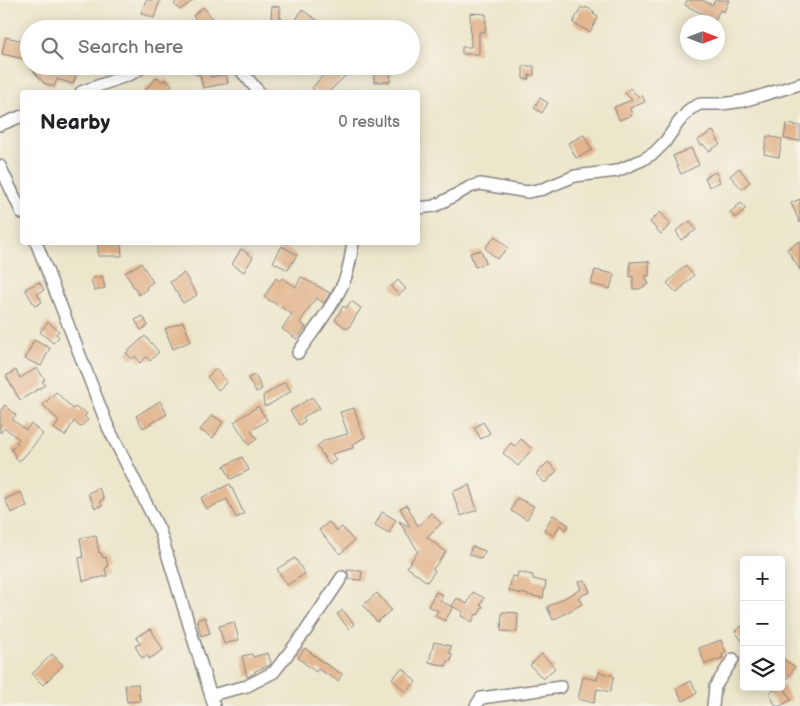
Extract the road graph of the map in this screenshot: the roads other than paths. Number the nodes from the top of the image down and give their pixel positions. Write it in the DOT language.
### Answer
graph roads {
  1 [pos="128,75"];
  2 [pos="245,75"];
  3 [pos="800,84"];
  4 [pos="87,90"];
  5 [pos="257,90"];
  6 [pos="20,117"];
  7 [pos="0,124"];
  8 [pos="0,166"];
  9 [pos="420,208"];
  10 [pos="20,209"];
  11 [pos="37,245"];
  12 [pos="352,245"];
  13 [pos="298,354"];
  14 [pos="342,577"];
  15 [pos="734,659"];
  16 [pos="561,686"];
  17 [pos="212,701"];
  18 [pos="476,706"];
  19 [pos="713,706"];
  1 -- 4 [label="street"];
  2 -- 5 [label="street"];
  3 -- 9 [label="street"];
  6 -- 7 [label="street"];
  8 -- 10 [label="street"];
  11 -- 17 [label="street"];
  12 -- 13 [label="street"];
  14 -- 17 [label="street"];
  15 -- 19 [label="street"];
  16 -- 18 [label="street"];
}
